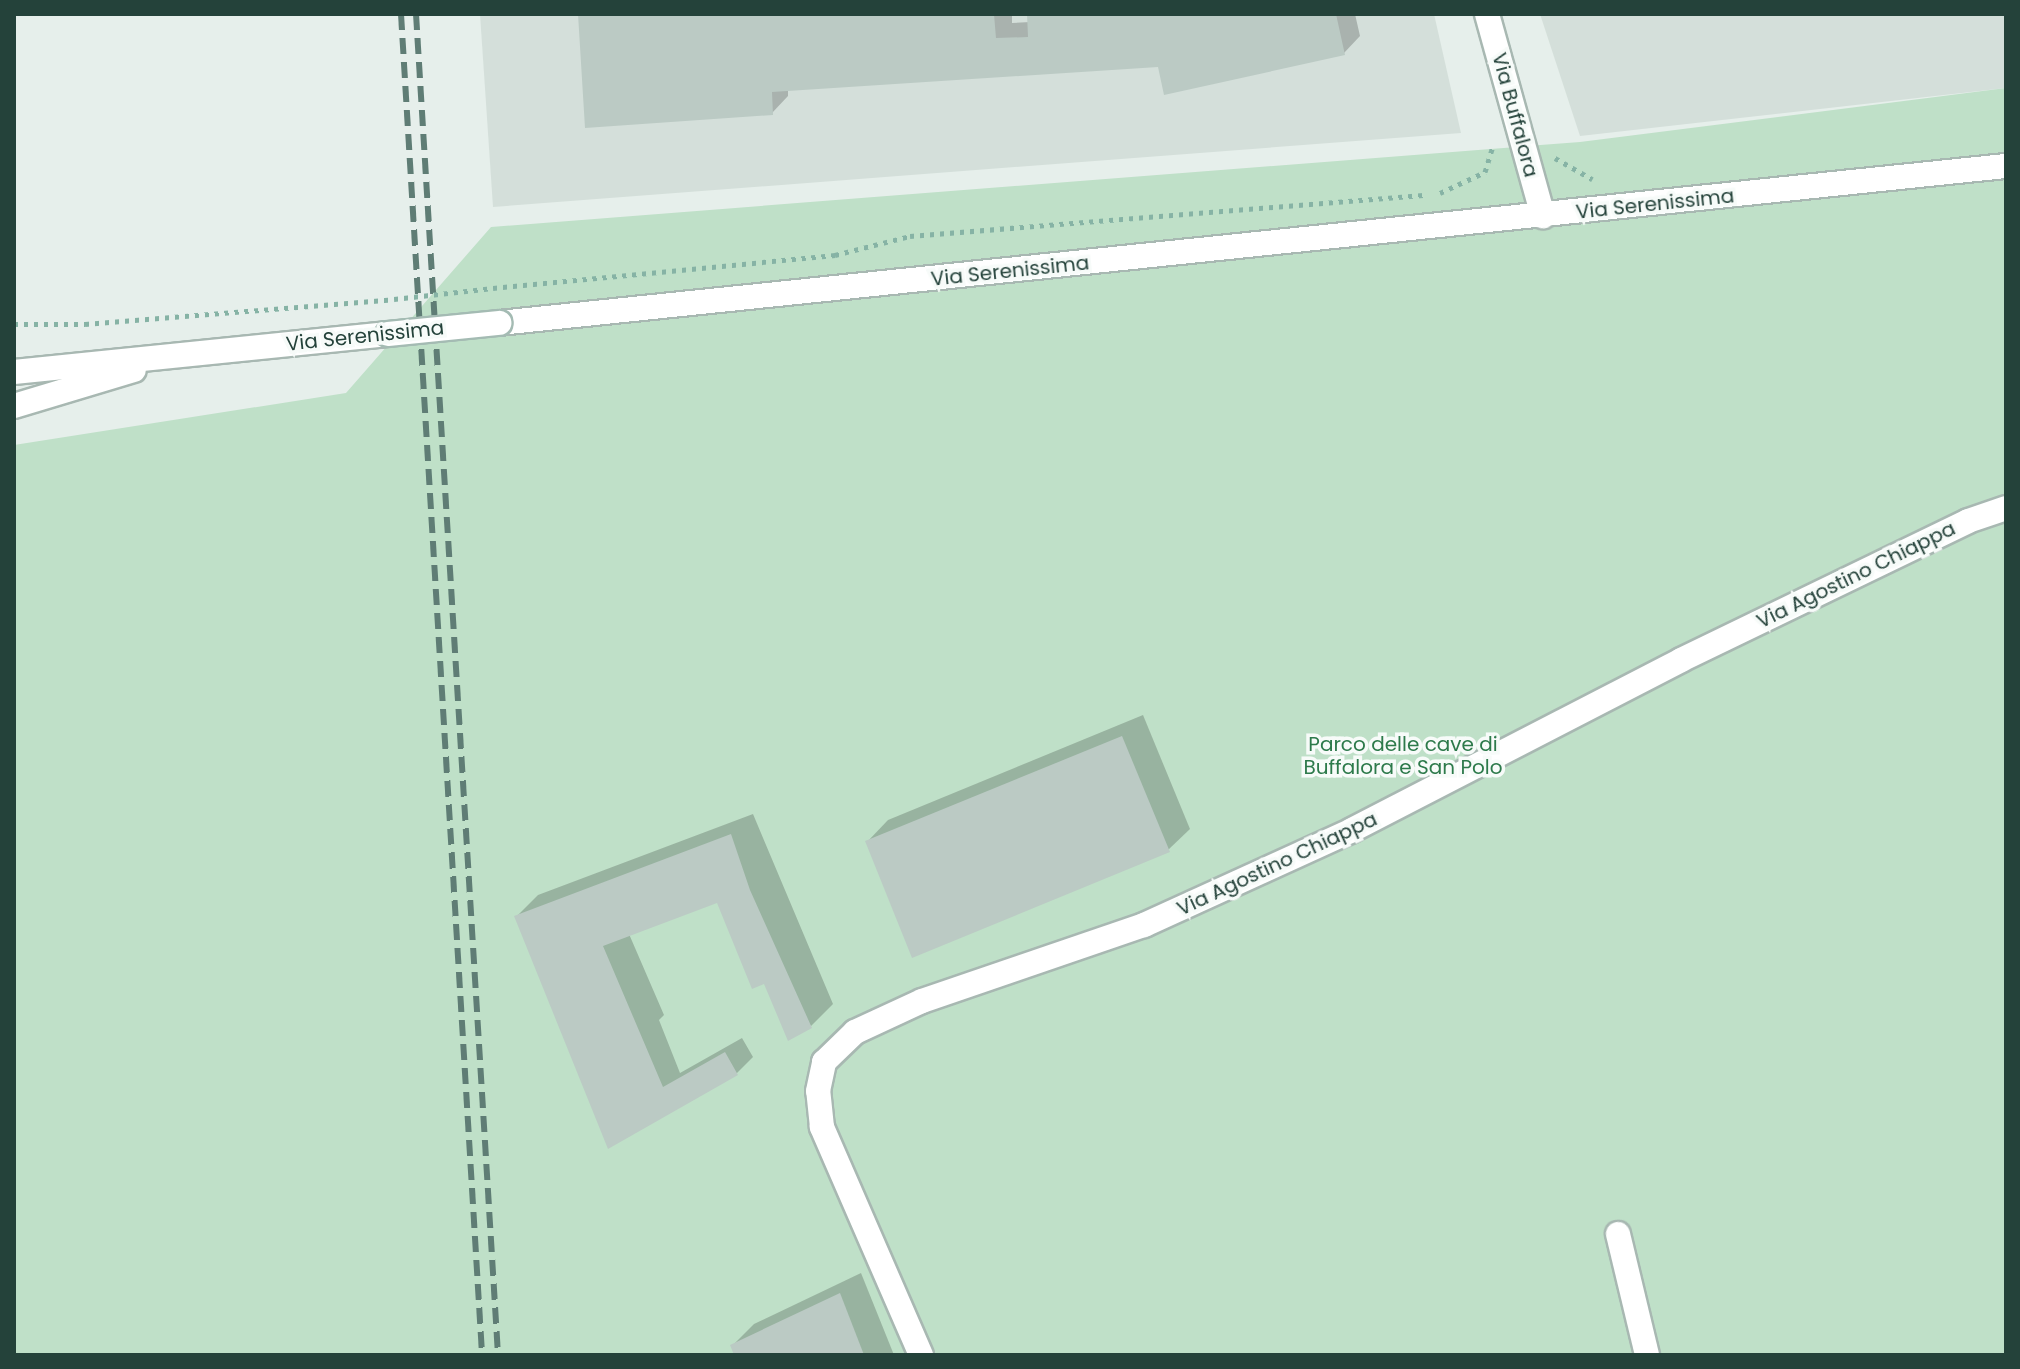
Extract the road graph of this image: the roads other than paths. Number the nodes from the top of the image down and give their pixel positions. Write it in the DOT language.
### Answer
graph roads {
  1 [pos="1487,14"];
  2 [pos="2006,166"];
  3 [pos="1543,216"];
  4 [pos="176,355"];
  5 [pos="21,369"];
  6 [pos="14,406"];
  7 [pos="2006,508"];
  8 [pos="1618,1234"];
  9 [pos="921,1355"];
  10 [pos="1647,1355"];
  1 -- 3 [label="main road, Via Buffalora"];
  2 -- 3 [label="main road, Via Serenissima"];
  3 -- 4 [label="main road, Via Serenissima, bridge"];
  4 -- 5 [label="main road, Via Serenissima"];
  4 -- 6 [label="main road"];
  7 -- 9 [label="main road, Via Agostino Chiappa"];
  8 -- 10 [label="main road"];
}
